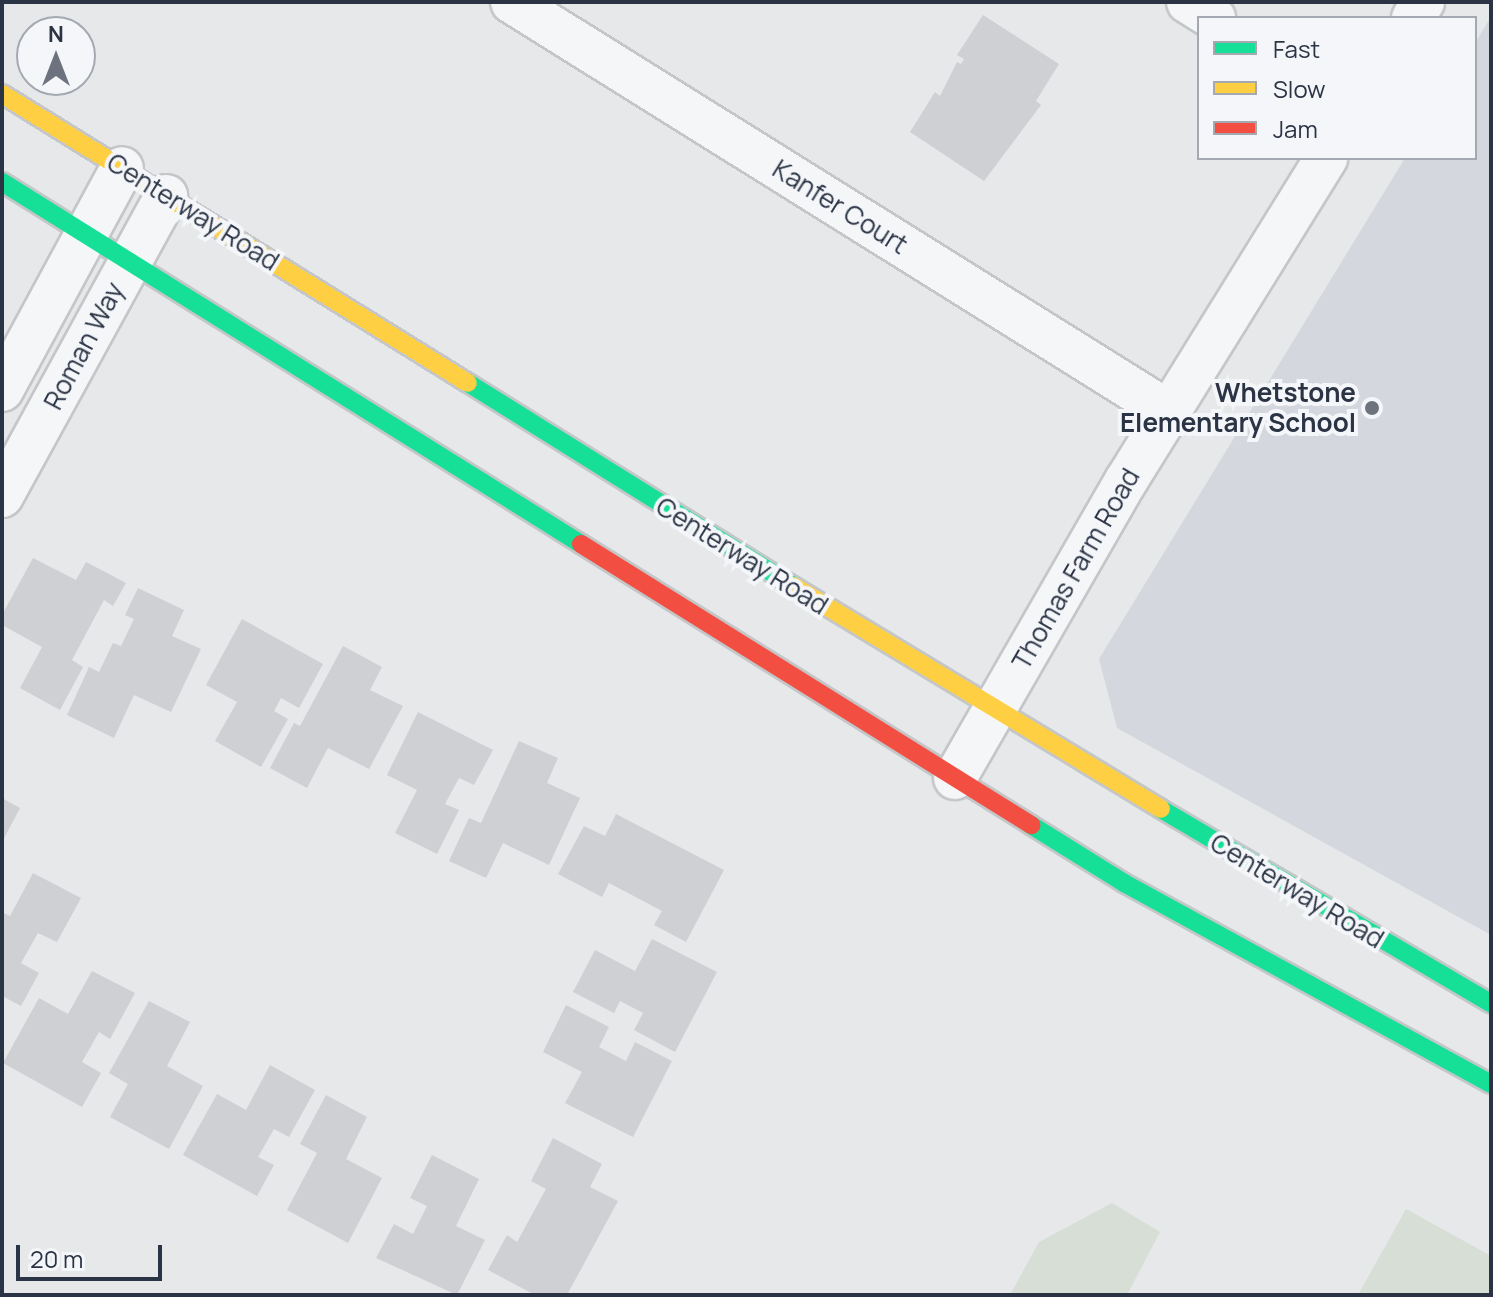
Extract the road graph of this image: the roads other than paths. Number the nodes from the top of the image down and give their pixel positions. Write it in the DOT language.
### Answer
graph roads {
  1 [pos="512,2"];
  2 [pos="1188,2"];
  3 [pos="1211,16"];
  4 [pos="2,94"];
  5 [pos="1325,160"];
  6 [pos="122,168"];
  7 [pos="2,182"];
  8 [pos="166,196"];
  9 [pos="85,234"];
  10 [pos="129,262"];
  11 [pos="2,390"];
  12 [pos="1169,412"];
  13 [pos="2,496"];
  14 [pos="995,711"];
  15 [pos="955,778"];
  16 [pos="1491,1003"];
  17 [pos="1491,1084"];
  1 -- 12 [label="street, Kanfer Court"];
  2 -- 3 [label="street"];
  4 -- 6 [label="street, Centerway Road"];
  5 -- 12 [label="street, Thomas Farm Road"];
  6 -- 8 [label="street, Centerway Road"];
  6 -- 9 [label="street, Roman Way"];
  7 -- 9 [label="street"];
  8 -- 10 [label="street, Roman Way"];
  8 -- 14 [label="street, Centerway Road"];
  9 -- 10 [label="street"];
  9 -- 11 [label="street, Roman Way"];
  10 -- 13 [label="street, Roman Way"];
  10 -- 15 [label="street"];
  12 -- 14 [label="street, Thomas Farm Road"];
  14 -- 15 [label="street, Thomas Farm Road"];
  14 -- 16 [label="street, Centerway Road"];
  15 -- 17 [label="street"];
}
